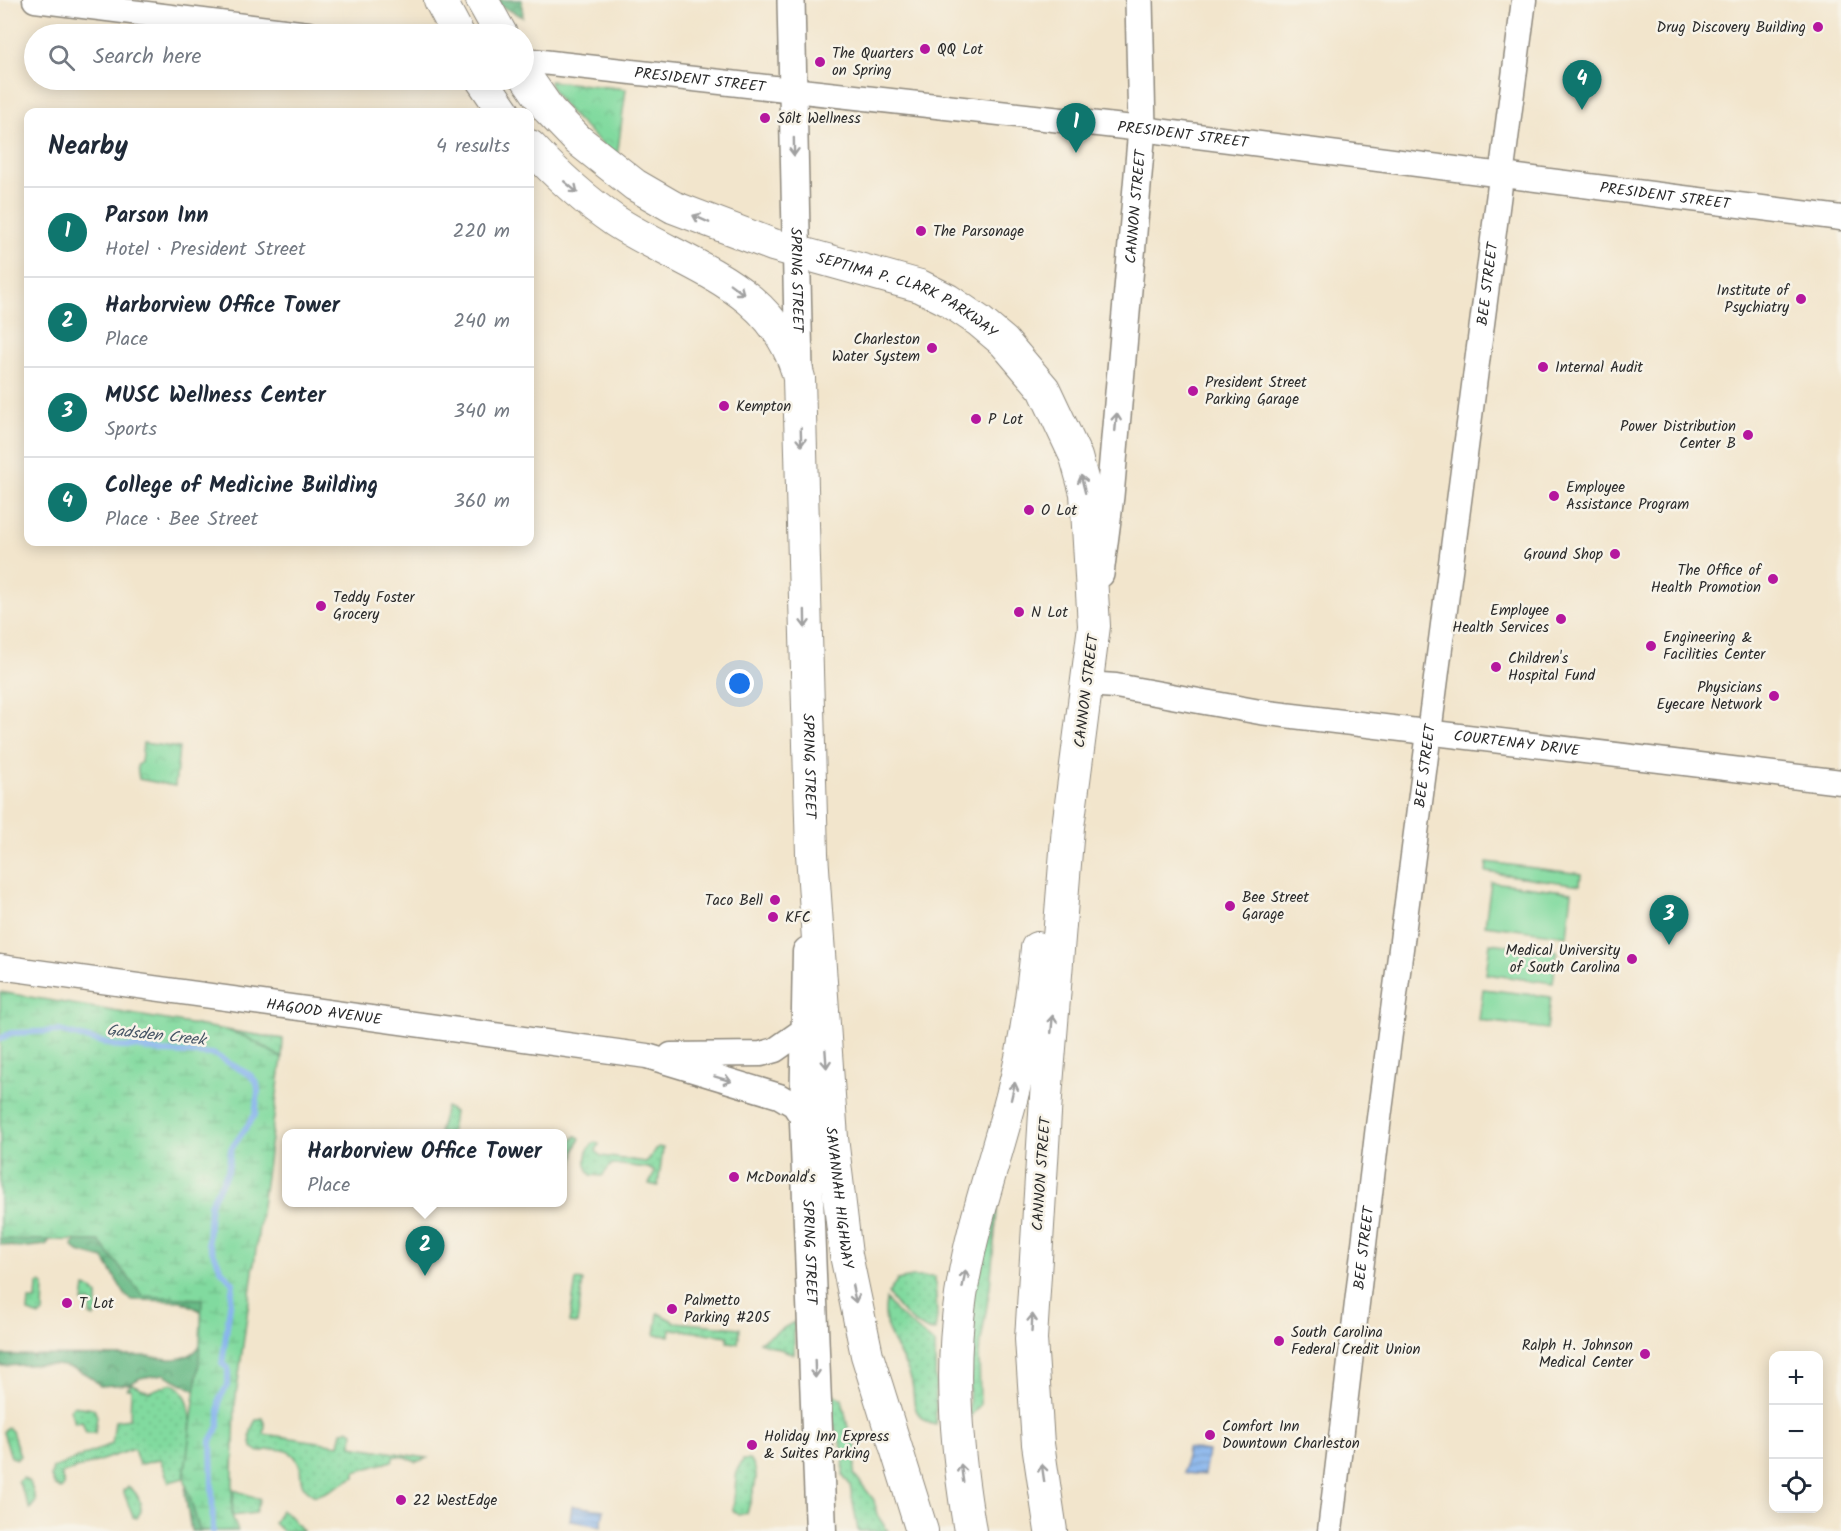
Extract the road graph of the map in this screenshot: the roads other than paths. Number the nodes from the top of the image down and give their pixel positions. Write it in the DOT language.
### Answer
graph roads {
  1 [pos="35,0"];
  2 [pos="440,0"];
  3 [pos="482,0"];
  4 [pos="790,0"];
  5 [pos="1139,0"];
  6 [pos="1524,0"];
  7 [pos="228,24"];
  8 [pos="453,24"];
  9 [pos="495,24"];
  10 [pos="534,61"];
  11 [pos="534,88"];
  12 [pos="792,89"];
  13 [pos="489,90"];
  14 [pos="501,108"];
  15 [pos="1142,129"];
  16 [pos="534,150"];
  17 [pos="1501,174"];
  18 [pos="1841,218"];
  19 [pos="796,252"];
  20 [pos="799,378"];
  21 [pos="1094,626"];
  22 [pos="1086,684"];
  23 [pos="1429,733"];
  24 [pos="1841,782"];
  25 [pos="1068,827"];
  26 [pos="812,854"];
  27 [pos="0,967"];
  28 [pos="805,1029"];
  29 [pos="647,1056"];
  30 [pos="806,1122"];
  31 [pos="821,1531"];
  32 [pos="922,1531"];
  33 [pos="970,1531"];
  34 [pos="1051,1531"];
  35 [pos="1330,1531"];
  1 -- 7 [label="street"];
  2 -- 8 [label="highway"];
  3 -- 9 [label="highway"];
  4 -- 12 [label="main road, SPRING STREET"];
  5 -- 15 [label="main road, CANNON STREET"];
  6 -- 17 [label="street, BEE STREET"];
  10 -- 12 [label="street, PRESIDENT STREET"];
  19 -- 11 [label="highway, SEPTIMA P. CLARK PARKWAY, one-way"];
  12 -- 15 [label="street, PRESIDENT STREET"];
  12 -- 19 [label="main road, SPRING STREET, one-way"];
  13 -- 14 [label="highway"];
  15 -- 17 [label="street, PRESIDENT STREET"];
  21 -- 15 [label="main road, CANNON STREET, one-way"];
  16 -- 20 [label="highway, one-way"];
  17 -- 18 [label="street, PRESIDENT STREET"];
  17 -- 23 [label="street, BEE STREET"];
  19 -- 20 [label="main road, SPRING STREET"];
  21 -- 19 [label="highway, SEPTIMA P. CLARK PARKWAY, one-way"];
  20 -- 26 [label="highway, SPRING STREET, one-way"];
  21 -- 22 [label="highway, CANNON STREET"];
  22 -- 23 [label="street, COURTENAY DRIVE"];
  22 -- 25 [label="highway, CANNON STREET"];
  23 -- 24 [label="street, COURTENAY DRIVE"];
  23 -- 35 [label="street, BEE STREET"];
  33 -- 25 [label="highway, one-way"];
  34 -- 25 [label="highway, CANNON STREET, one-way"];
  26 -- 28 [label="main road, SPRING STREET"];
  26 -- 32 [label="highway, SAVANNAH HIGHWAY, one-way"];
  27 -- 29 [label="street, HAGOOD AVENUE"];
  28 -- 29 [label="street, HAGOOD AVENUE"];
  28 -- 30 [label="main road, SPRING STREET"];
  29 -- 30 [label="street, HAGOOD AVENUE, one-way"];
  30 -- 31 [label="main road, SPRING STREET, one-way"];
}
